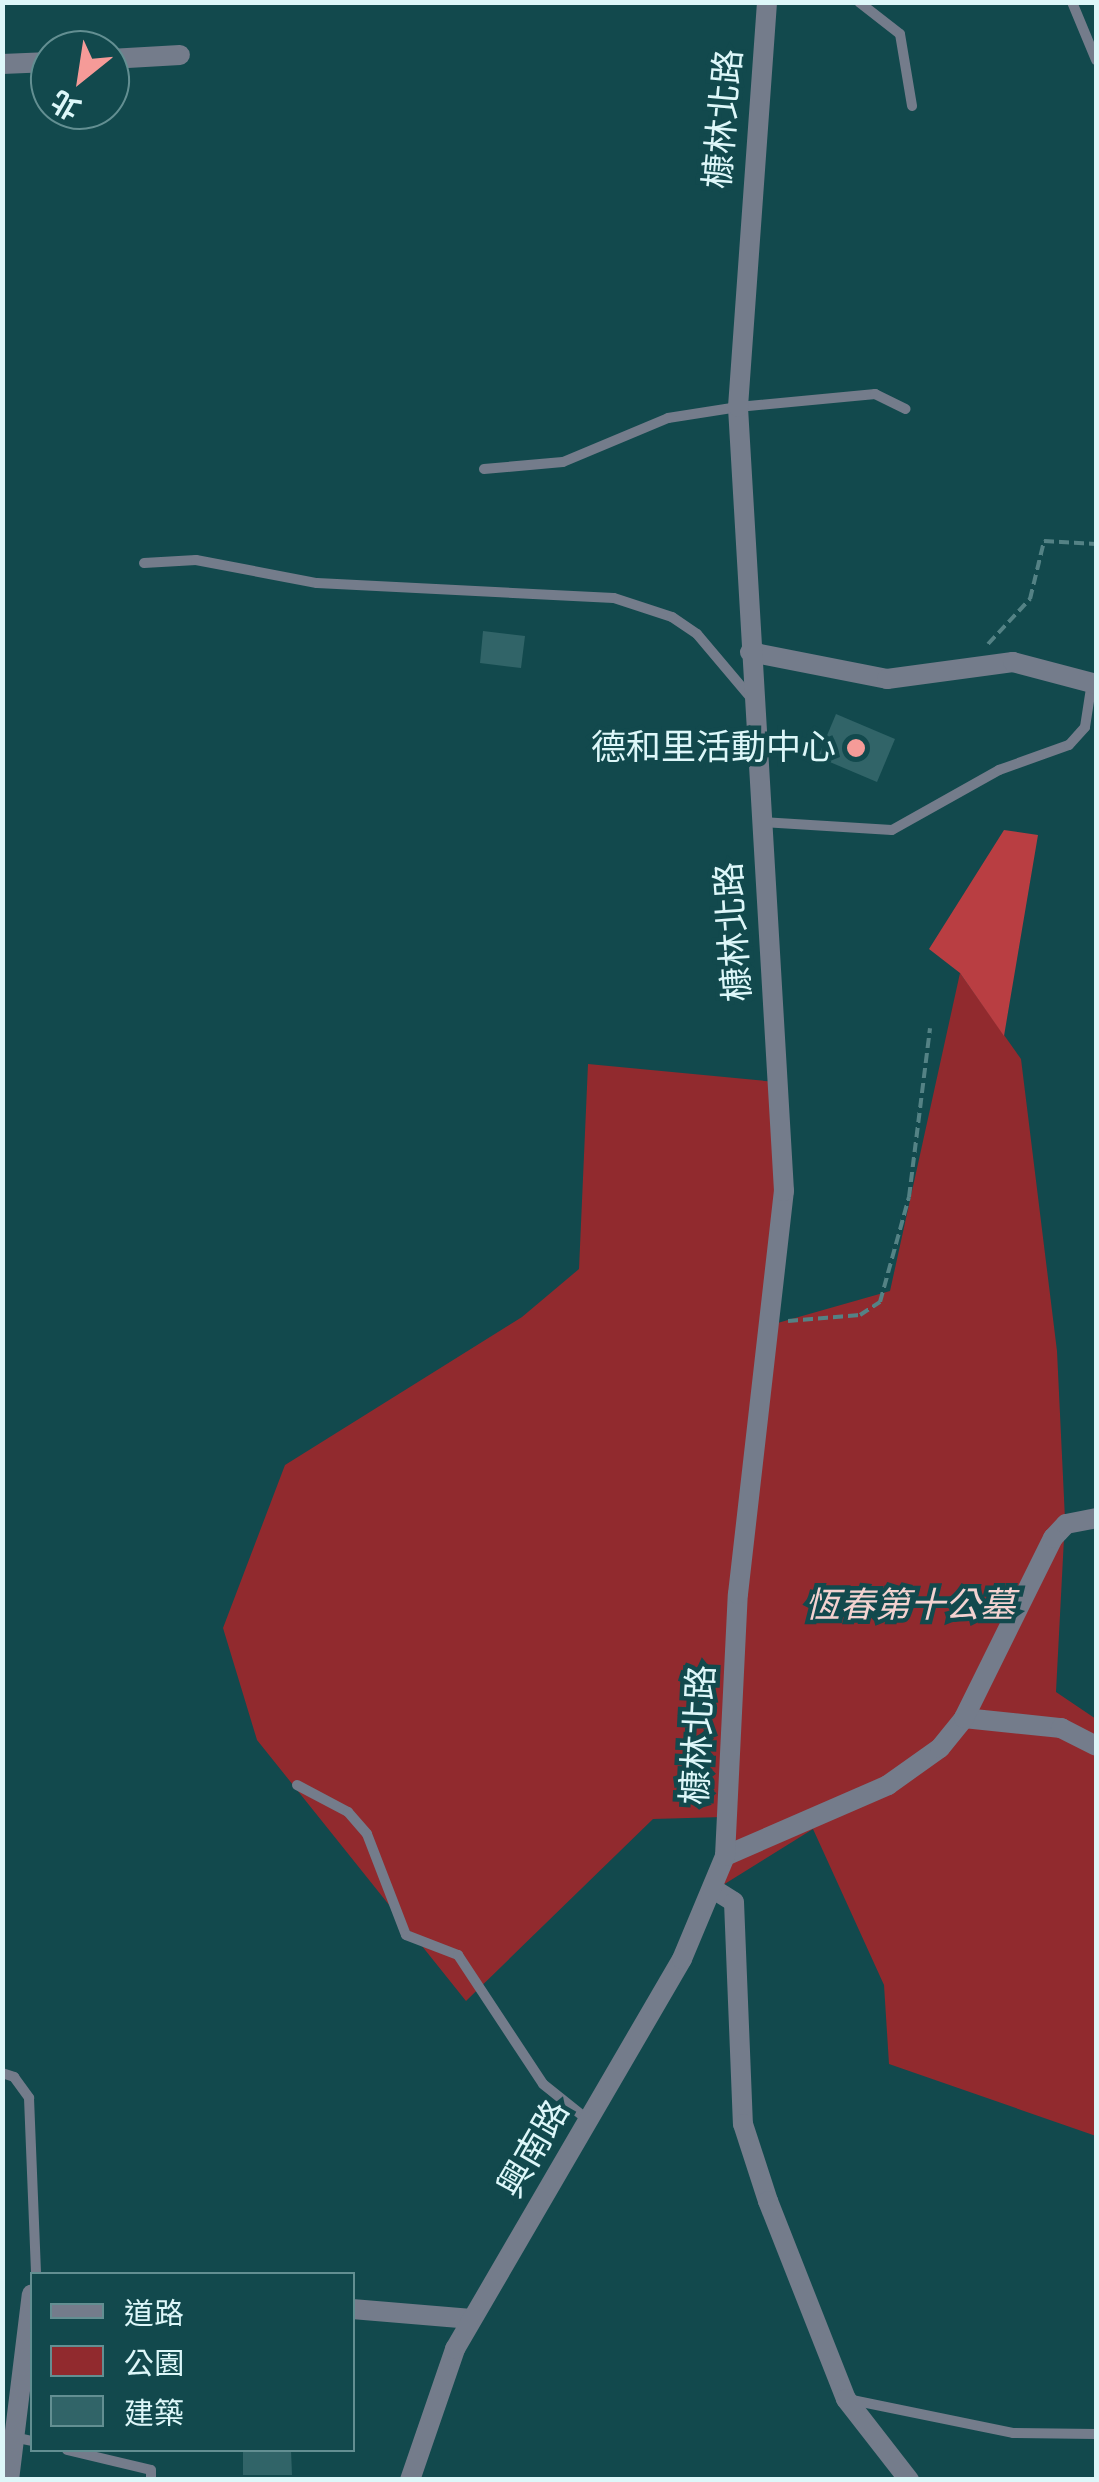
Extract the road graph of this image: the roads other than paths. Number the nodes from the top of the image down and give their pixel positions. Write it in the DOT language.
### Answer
graph roads {
  1 [pos="767,2"];
  2 [pos="859,2"];
  3 [pos="1072,2"];
  4 [pos="180,55"];
  5 [pos="130,58"];
  6 [pos="1096,60"];
  7 [pos="30,63"];
  8 [pos="2,64"];
  9 [pos="912,106"];
  10 [pos="738,407"];
  11 [pos="906,409"];
  12 [pos="484,469"];
  13 [pos="144,563"];
  14 [pos="750,652"];
  15 [pos="1094,683"];
  16 [pos="753,700"];
  17 [pos="759,822"];
  18 [pos="1096,1518"];
  19 [pos="964,1718"];
  20 [pos="1096,1746"];
  21 [pos="297,1784"];
  22 [pos="725,1856"];
  23 [pos="715,1890"];
  24 [pos="2,2073"];
  25 [pos="589,2120"];
  26 [pos="36,2272"];
  27 [pos="355,2309"];
  28 [pos="472,2320"];
  29 [pos="30,2323"];
  30 [pos="846,2399"];
  31 [pos="1096,2434"];
  32 [pos="22,2439"];
  33 [pos="75,2452"];
  34 [pos="9,2480"];
  35 [pos="151,2480"];
  36 [pos="410,2480"];
  37 [pos="908,2480"];
  1 -- 10 [label="street, 槺林北路"];
  2 -- 9 [label="lane"];
  3 -- 6 [label="lane"];
  4 -- 5 [label="street"];
  7 -- 8 [label="street"];
  10 -- 11 [label="lane"];
  10 -- 12 [label="lane"];
  10 -- 14 [label="street, 槺林北路"];
  13 -- 16 [label="lane"];
  14 -- 15 [label="street"];
  14 -- 16 [label="street, 槺林北路"];
  15 -- 17 [label="lane"];
  16 -- 17 [label="street, 槺林北路"];
  17 -- 22 [label="street, 槺林北路"];
  18 -- 19 [label="street"];
  19 -- 20 [label="street"];
  19 -- 22 [label="street"];
  21 -- 25 [label="lane"];
  22 -- 23 [label="street, 興南路"];
  23 -- 25 [label="street, 興南路"];
  23 -- 30 [label="street"];
  24 -- 26 [label="lane"];
  25 -- 28 [label="street, 興南路"];
  27 -- 28 [label="street"];
  28 -- 36 [label="street, 興南路"];
  29 -- 32 [label="street"];
  30 -- 31 [label="lane"];
  30 -- 37 [label="street"];
  32 -- 34 [label="street"];
  33 -- 35 [label="lane"];
}
